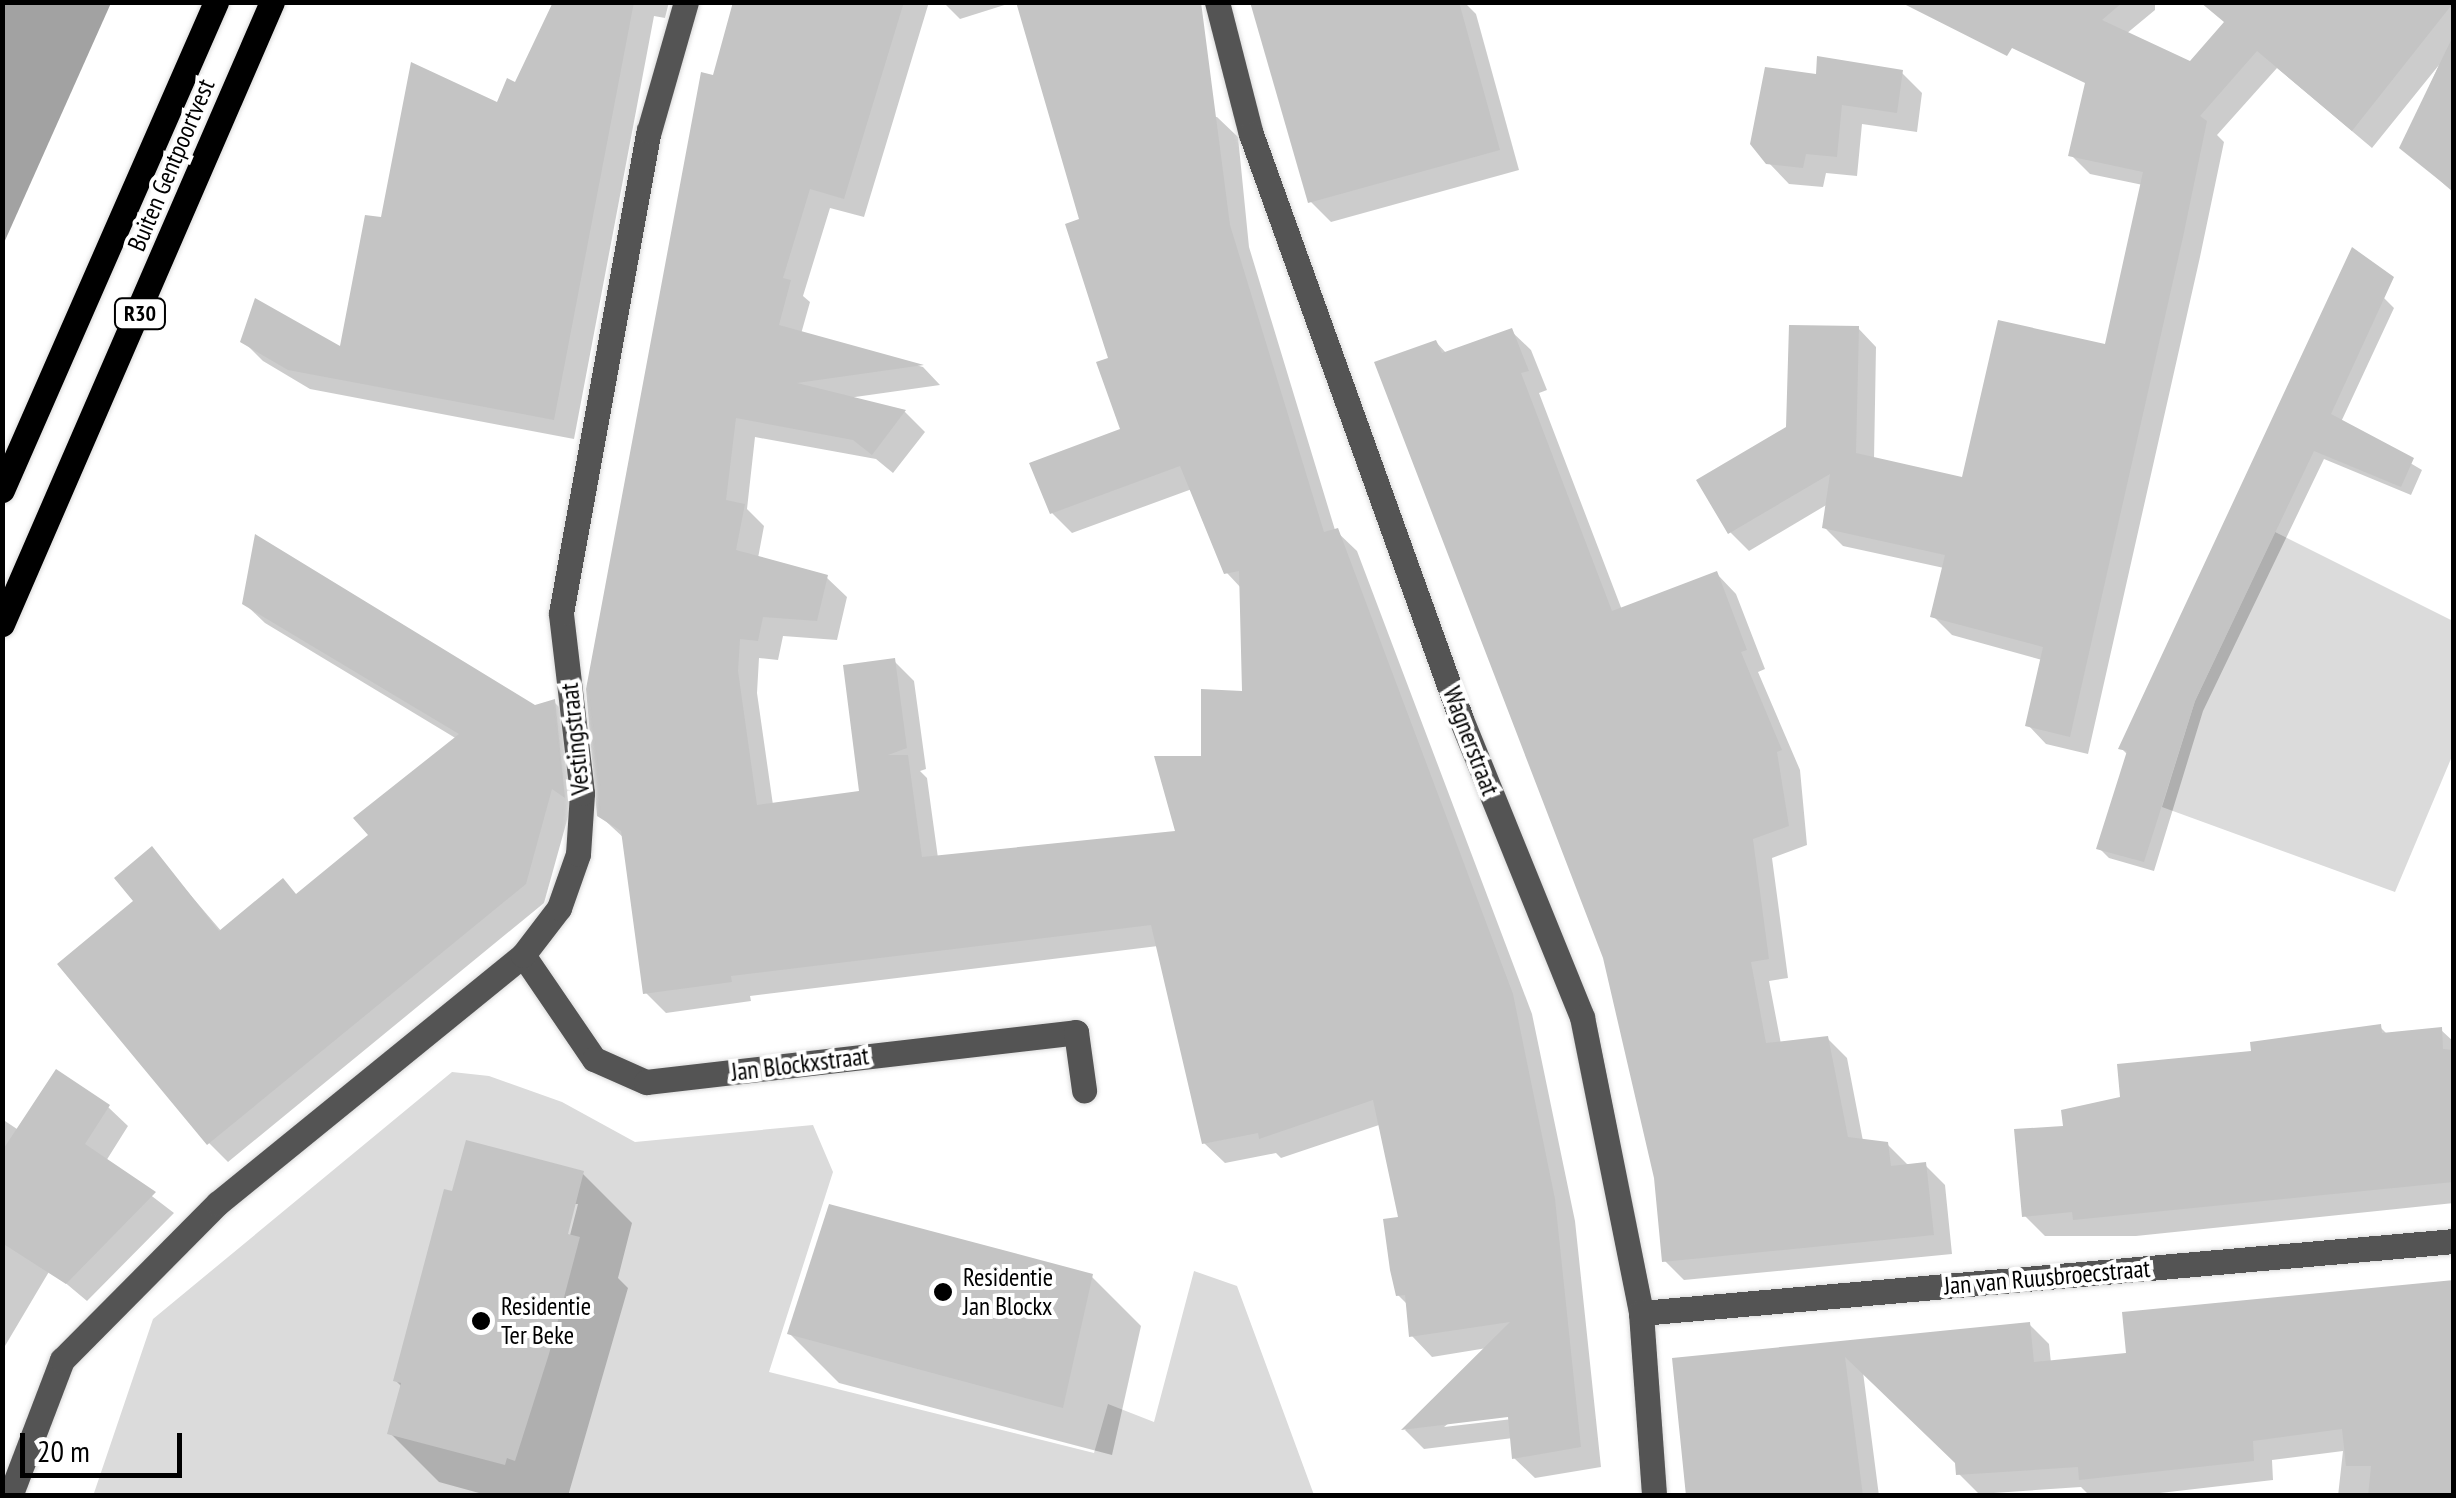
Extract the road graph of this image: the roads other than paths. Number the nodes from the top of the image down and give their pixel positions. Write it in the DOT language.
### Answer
graph roads {
  1 [pos="216,2"];
  2 [pos="272,2"];
  3 [pos="686,2"];
  4 [pos="1216,2"];
  5 [pos="2,490"];
  6 [pos="2,624"];
  7 [pos="523,955"];
  8 [pos="1084,1090"];
  9 [pos="2454,1241"];
  10 [pos="1641,1313"];
  11 [pos="10,1496"];
  12 [pos="1654,1496"];
  1 -- 5 [label="main road, Buiten Gentpoortvest / R30"];
  2 -- 6 [label="main road, Buiten Gentpoortvest / R30"];
  3 -- 7 [label="street, Vestingstraat"];
  4 -- 10 [label="street, Wagnerstraat"];
  7 -- 8 [label="street, Jan Blockxstraat"];
  7 -- 11 [label="street, Vestingstraat"];
  9 -- 10 [label="street, Jan van Ruusbroecstraat"];
  10 -- 12 [label="street, Wagnerstraat"];
}
